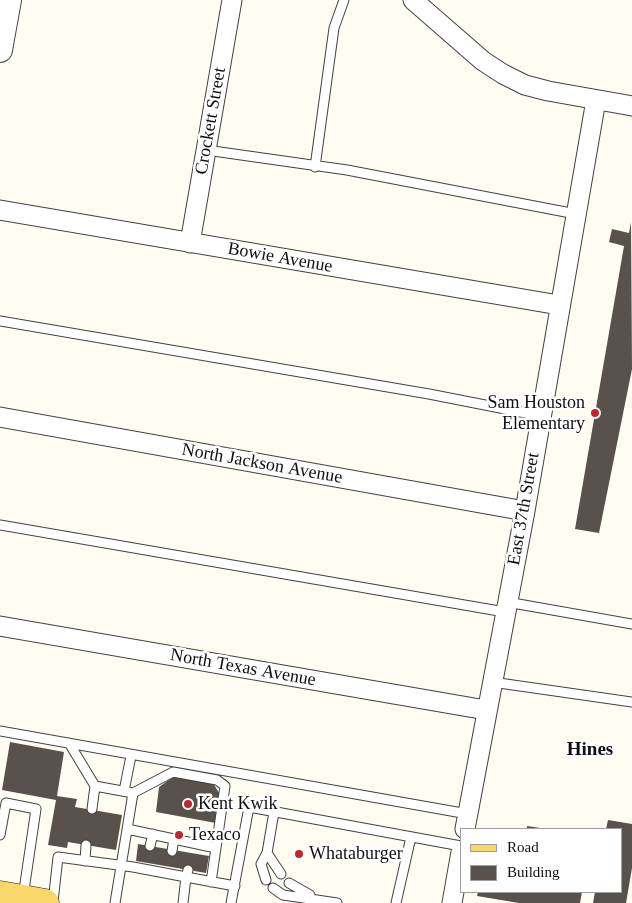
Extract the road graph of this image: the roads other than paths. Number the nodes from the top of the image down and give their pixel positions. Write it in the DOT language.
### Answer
graph roads {
  1 [pos="9,0"];
  2 [pos="232,0"];
  3 [pos="344,0"];
  4 [pos="413,0"];
  5 [pos="0,50"];
  6 [pos="596,100"];
  7 [pos="632,106"];
  8 [pos="206,150"];
  9 [pos="315,167"];
  10 [pos="0,210"];
  11 [pos="576,214"];
  12 [pos="190,243"];
  13 [pos="560,306"];
  14 [pos="0,320"];
  15 [pos="541,416"];
  16 [pos="0,417"];
  17 [pos="525,511"];
  18 [pos="0,525"];
  19 [pos="506,607"];
  20 [pos="632,624"];
  21 [pos="0,626"];
  22 [pos="492,682"];
  23 [pos="632,702"];
  24 [pos="486,710"];
  25 [pos="0,731"];
  26 [pos="69,743"];
  27 [pos="131,756"];
  28 [pos="172,762"];
  29 [pos="222,770"];
  30 [pos="172,772"];
  31 [pos="217,780"];
  32 [pos="95,786"];
  33 [pos="129,792"];
  34 [pos="92,809"];
  35 [pos="274,812"];
  36 [pos="466,822"];
  37 [pos="127,829"];
  38 [pos="153,834"];
  39 [pos="0,835"];
  40 [pos="411,837"];
  41 [pos="174,838"];
  42 [pos="193,843"];
  43 [pos="86,845"];
  44 [pos="150,846"];
  45 [pos="460,846"];
  46 [pos="216,848"];
  47 [pos="172,851"];
  48 [pos="192,853"];
  49 [pos="266,853"];
  50 [pos="460,858"];
  51 [pos="85,861"];
  52 [pos="122,865"];
  53 [pos="187,874"];
  54 [pos="281,874"];
  55 [pos="266,880"];
  56 [pos="211,882"];
  57 [pos="288,883"];
  58 [pos="235,886"];
  59 [pos="273,888"];
  60 [pos="29,900"];
  61 [pos="334,902"];
  62 [pos="397,902"];
  63 [pos="116,903"];
  64 [pos="183,903"];
  65 [pos="231,903"];
  66 [pos="452,903"];
  1 -- 5 [label="street"];
  2 -- 8 [label="street, Crockett Street"];
  3 -- 9 [label="lane"];
  4 -- 6 [label="street"];
  6 -- 7 [label="street"];
  6 -- 11 [label="street, East 37th Street"];
  8 -- 9 [label="lane"];
  8 -- 12 [label="street, Crockett Street"];
  9 -- 11 [label="lane"];
  10 -- 12 [label="street, Bowie Avenue"];
  11 -- 13 [label="street, East 37th Street"];
  12 -- 13 [label="street, Bowie Avenue"];
  13 -- 15 [label="street, East 37th Street"];
  14 -- 15 [label="lane"];
  15 -- 17 [label="street, East 37th Street"];
  16 -- 17 [label="street, North Jackson Avenue"];
  17 -- 19 [label="street, East 37th Street"];
  18 -- 19 [label="lane"];
  19 -- 20 [label="lane"];
  19 -- 22 [label="street, East 37th Street"];
  21 -- 24 [label="street, North Texas Avenue"];
  22 -- 23 [label="lane"];
  22 -- 24 [label="street, East 37th Street"];
  24 -- 36 [label="street, East 37th Street"];
  25 -- 26 [label="lane"];
  26 -- 27 [label="lane"];
  26 -- 32 [label="lane"];
  27 -- 28 [label="lane"];
  27 -- 33 [label="lane"];
  28 -- 29 [label="lane"];
  28 -- 30 [label="lane"];
  29 -- 31 [label="lane"];
  29 -- 36 [label="lane"];
  30 -- 31 [label="lane"];
  30 -- 33 [label="lane"];
  31 -- 46 [label="lane"];
  32 -- 33 [label="lane"];
  32 -- 34 [label="lane"];
  33 -- 37 [label="lane"];
  35 -- 40 [label="lane"];
  35 -- 49 [label="lane"];
  35 -- 58 [label="lane"];
  37 -- 38 [label="lane"];
  37 -- 52 [label="lane"];
  38 -- 41 [label="lane"];
  38 -- 44 [label="lane"];
  39 -- 60 [label="lane"];
  40 -- 45 [label="lane"];
  40 -- 62 [label="lane"];
  41 -- 42 [label="lane"];
  41 -- 47 [label="lane"];
  42 -- 46 [label="lane"];
  42 -- 48 [label="lane"];
  43 -- 51 [label="lane"];
  46 -- 56 [label="lane"];
  49 -- 54 [label="lane"];
  49 -- 55 [label="lane"];
  50 -- 66 [label="street"];
  51 -- 52 [label="lane"];
  51 -- 60 [label="lane"];
  52 -- 53 [label="lane"];
  52 -- 63 [label="lane"];
  53 -- 56 [label="lane"];
  53 -- 64 [label="lane"];
  56 -- 58 [label="lane"];
  57 -- 61 [label="lane"];
  58 -- 65 [label="lane"];
  59 -- 61 [label="lane"];
}
